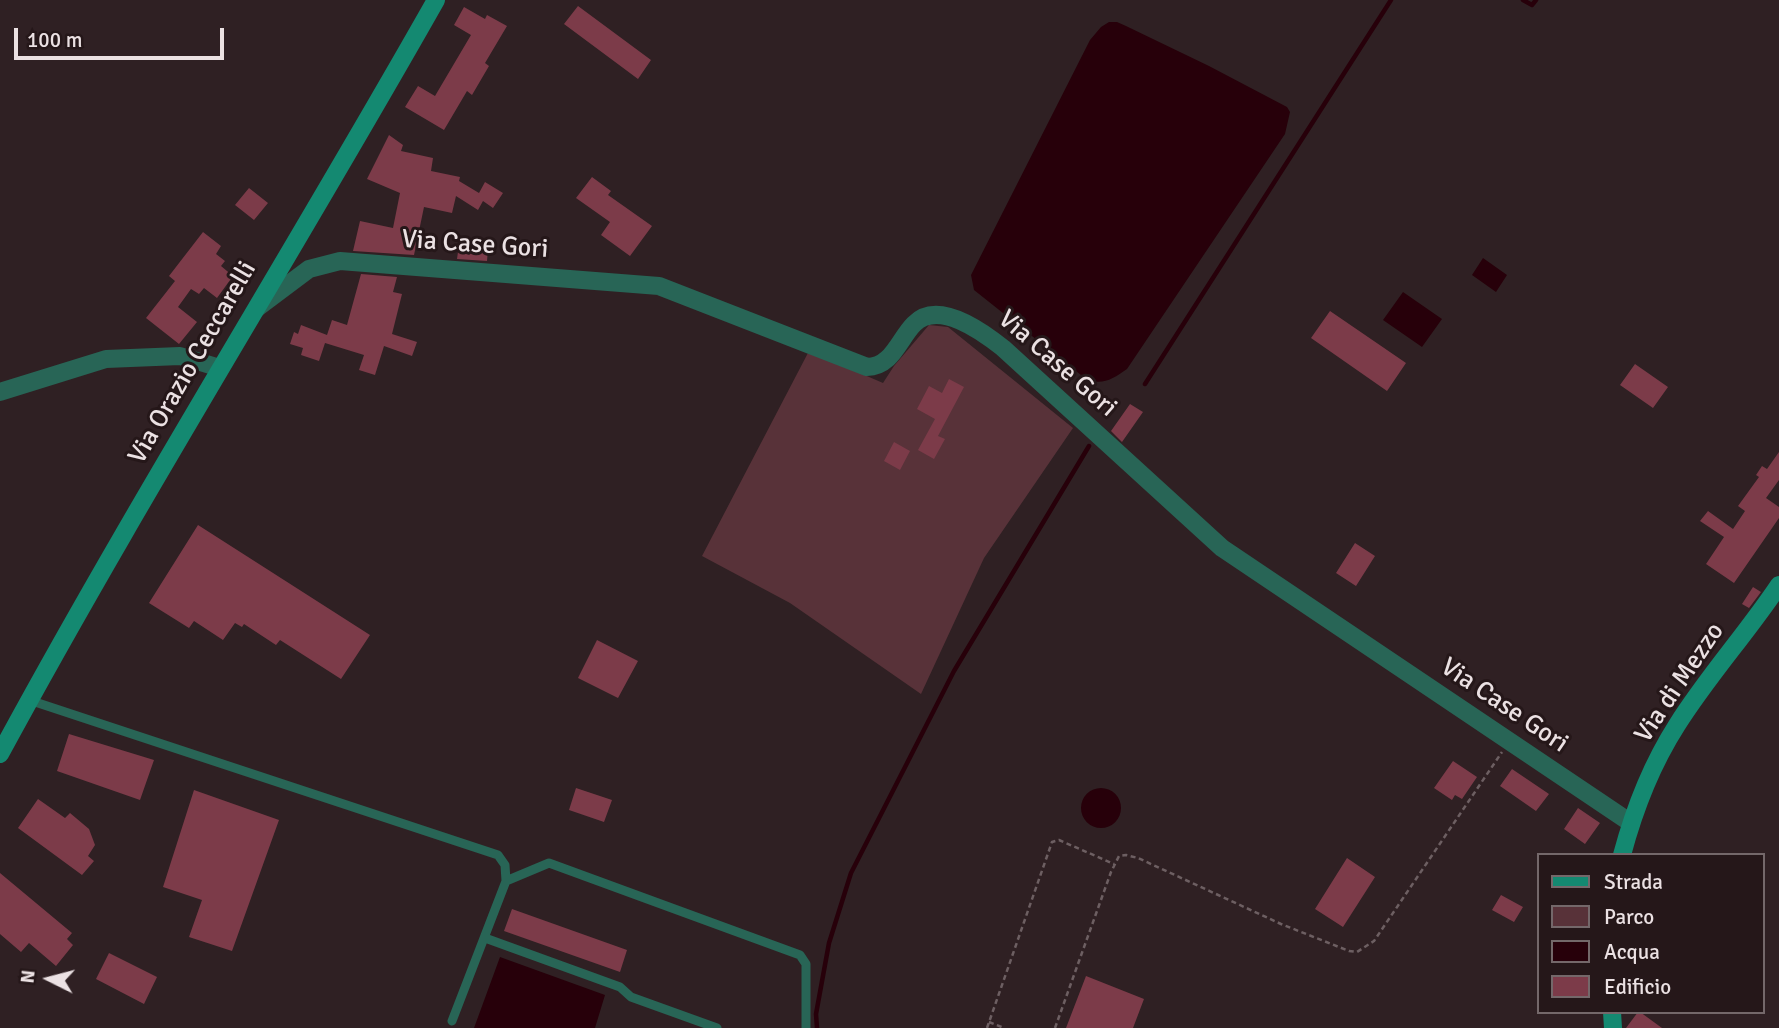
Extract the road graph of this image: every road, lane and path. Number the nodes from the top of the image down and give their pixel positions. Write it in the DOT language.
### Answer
graph roads {
  1 [pos="436,0"];
  2 [pos="254,310"];
  3 [pos="220,368"];
  4 [pos="0,392"];
  5 [pos="1779,585"];
  6 [pos="29,700"];
  7 [pos="1509,741"];
  8 [pos="0,754"];
  9 [pos="1631,822"];
  10 [pos="1623,853"];
  11 [pos="1114,864"];
  12 [pos="506,881"];
  13 [pos="485,938"];
  14 [pos="452,1021"];
  15 [pos="989,1022"];
  16 [pos="717,1028"];
  17 [pos="806,1028"];
  18 [pos="987,1028"];
  19 [pos="1004,1028"];
  20 [pos="1055,1028"];
  1 -- 2 [label="street, Via Orazio Ceccarelli"];
  2 -- 3 [label="street, Via Orazio Ceccarelli"];
  2 -- 7 [label="street, Via Case Gori"];
  3 -- 4 [label="street"];
  3 -- 6 [label="street, Via Orazio Ceccarelli"];
  5 -- 9 [label="street, Via di Mezzo"];
  6 -- 8 [label="street, Via Orazio Ceccarelli"];
  6 -- 12 [label="lane"];
  7 -- 9 [label="street, Via Case Gori"];
  7 -- 11 [label="path"];
  9 -- 10 [label="street, Via di Mezzo"];
  11 -- 15 [label="path"];
  11 -- 20 [label="path"];
  12 -- 13 [label="lane"];
  12 -- 17 [label="lane"];
  13 -- 14 [label="lane"];
  13 -- 16 [label="lane"];
  15 -- 18 [label="path"];
  15 -- 19 [label="path"];
}
